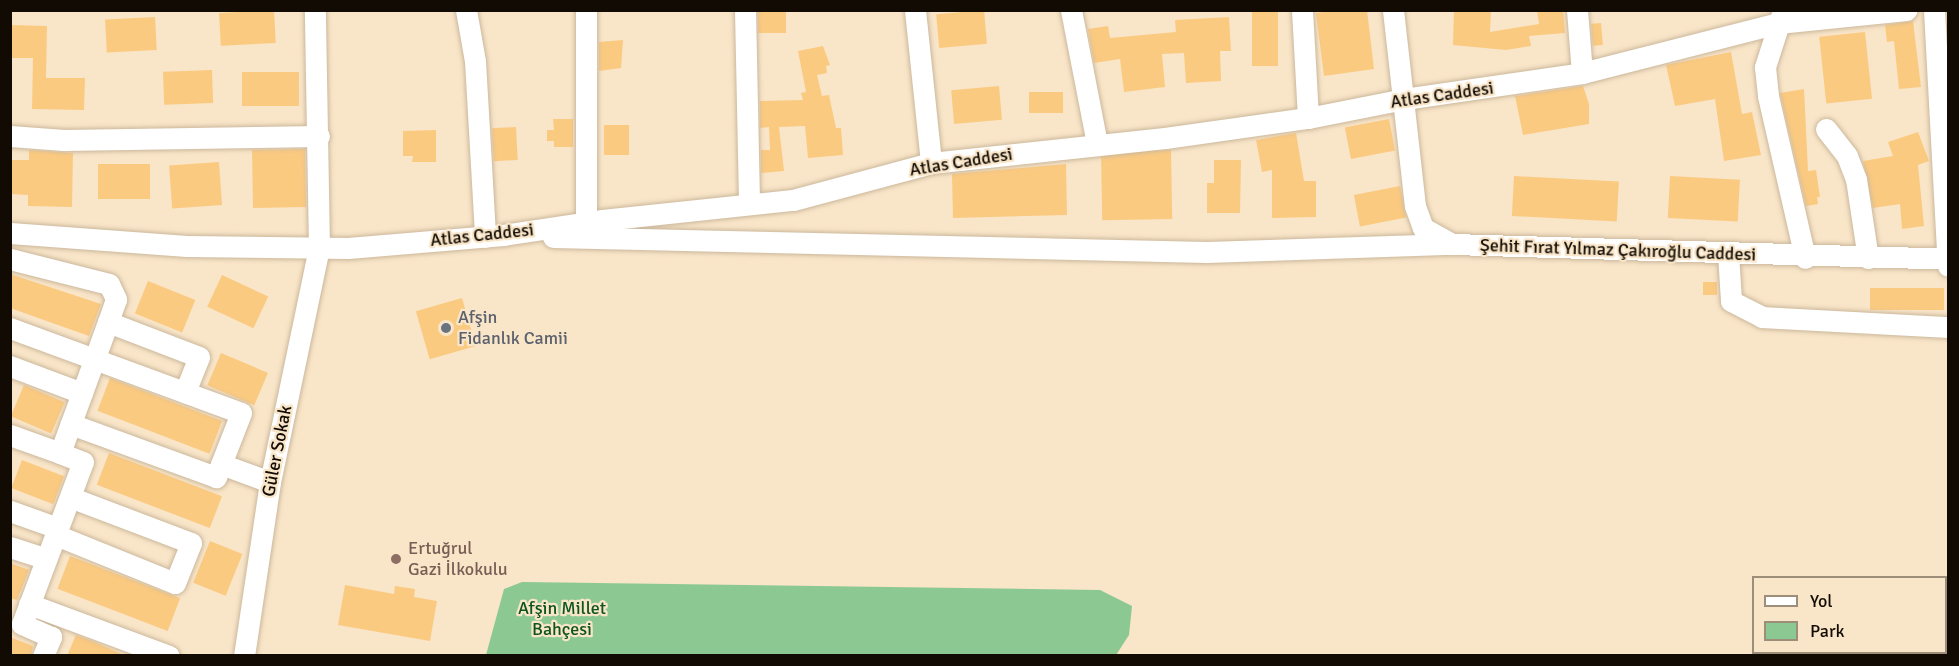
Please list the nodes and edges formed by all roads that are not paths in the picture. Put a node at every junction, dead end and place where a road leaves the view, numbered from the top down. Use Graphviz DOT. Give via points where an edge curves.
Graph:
graph roads {
  1 [pos="315,10"];
  2 [pos="466,10"];
  3 [pos="586,10"];
  4 [pos="745,10"];
  5 [pos="915,10"];
  6 [pos="1071,10"];
  7 [pos="1302,10"];
  8 [pos="1393,10"];
  9 [pos="1577,10"];
  10 [pos="1906,10"];
  11 [pos="1934,10"];
  12 [pos="1780,17"];
  13 [pos="1582,73"];
  14 [pos="1404,99"];
  15 [pos="1308,118"];
  16 [pos="1946,125"];
  17 [pos="1826,129"];
  18 [pos="10,136"];
  19 [pos="318,136"];
  20 [pos="1097,144"];
  21 [pos="931,163"];
  22 [pos="748,204"];
  23 [pos="586,222"];
  24 [pos="533,231"];
  25 [pos="10,234"];
  26 [pos="485,237"];
  27 [pos="1452,244"];
  28 [pos="319,248"];
  29 [pos="1728,253"];
  30 [pos="1804,258"];
  31 [pos="1868,258"];
  32 [pos="10,259"];
  33 [pos="1948,261"];
  34 [pos="108,322"];
  35 [pos="1948,327"];
  36 [pos="10,328"];
  37 [pos="95,357"];
  38 [pos="10,366"];
  39 [pos="185,392"];
  40 [pos="82,393"];
  41 [pos="70,424"];
  42 [pos="10,435"];
  43 [pos="60,453"];
  44 [pos="221,464"];
  45 [pos="270,482"];
  46 [pos="70,497"];
  47 [pos="10,511"];
  48 [pos="57,531"];
  49 [pos="10,547"];
  50 [pos="46,560"];
  51 [pos="20,616"];
  52 [pos="44,656"];
  53 [pos="169,656"];
  54 [pos="244,656"];
  1 -- 19 [label="street, Güler Sokak"];
  2 -- 26 [label="street" via="475,62"];
  3 -- 23 [label="street"];
  4 -- 22 [label="street"];
  5 -- 21 [label="street"];
  6 -- 20 [label="street"];
  7 -- 15 [label="street"];
  8 -- 14 [label="street, Şehit Fırat Yılmaz Çakıroğlu Caddesi"];
  9 -- 13 [label="street"];
  10 -- 12 [label="street, Atlas Caddesi"];
  11 -- 16 [label="street"];
  12 -- 13 [label="street, Atlas Caddesi"];
  12 -- 30 [label="street" via="1765,67"];
  13 -- 14 [label="street, Atlas Caddesi"];
  14 -- 15 [label="street, Atlas Caddesi"];
  14 -- 27 [label="street, Şehit Fırat Yılmaz Çakıroğlu Caddesi" via="1415,206 1423,228"];
  15 -- 20 [label="street, Atlas Caddesi"];
  16 -- 33 [label="street"];
  17 -- 31 [label="street" via="1847,156 1856,179"];
  18 -- 19 [label="street" via="64,140"];
  19 -- 28 [label="street, Güler Sokak"];
  20 -- 21 [label="street, Atlas Caddesi"];
  21 -- 22 [label="street, Atlas Caddesi" via="793,200"];
  22 -- 23 [label="street, Atlas Caddesi"];
  23 -- 24 [label="street, Atlas Caddesi"];
  24 -- 26 [label="street, Atlas Caddesi"];
  24 -- 27 [label="street" via="548,237 1207,252"];
  25 -- 28 [label="street, Atlas Caddesi" via="187,246"];
  26 -- 28 [label="street, Atlas Caddesi"];
  27 -- 29 [label="street, Şehit Fırat Yılmaz Çakıroğlu Caddesi"];
  28 -- 45 [label="street, Güler Sokak"];
  29 -- 30 [label="street, Şehit Fırat Yılmaz Çakıroğlu Caddesi"];
  29 -- 35 [label="street" via="1731,301 1762,317"];
  30 -- 31 [label="street, Şehit Fırat Yılmaz Çakıroğlu Caddesi"];
  31 -- 33 [label="street, Şehit Fırat Yılmaz Çakıroğlu Caddesi"];
  32 -- 34 [label="street" via="109,284 116,299"];
  34 -- 37 [label="street"];
  34 -- 39 [label="street" via="199,357"];
  36 -- 37 [label="street"];
  37 -- 39 [label="street"];
  37 -- 40 [label="street"];
  38 -- 40 [label="street"];
  39 -- 44 [label="street" via="241,413"];
  40 -- 41 [label="street"];
  41 -- 43 [label="street"];
  41 -- 44 [label="street" via="216,477"];
  42 -- 43 [label="street"];
  43 -- 46 [label="street" via="83,462"];
  44 -- 45 [label="street"];
  45 -- 54 [label="street, Güler Sokak"];
  46 -- 48 [label="street"];
  46 -- 48 [label="street" via="191,543 175,583"];
  47 -- 48 [label="street"];
  48 -- 50 [label="street"];
  49 -- 50 [label="street"];
  50 -- 51 [label="street"];
  51 -- 52 [label="street" via="51,637"];
  51 -- 53 [label="street"];
}
